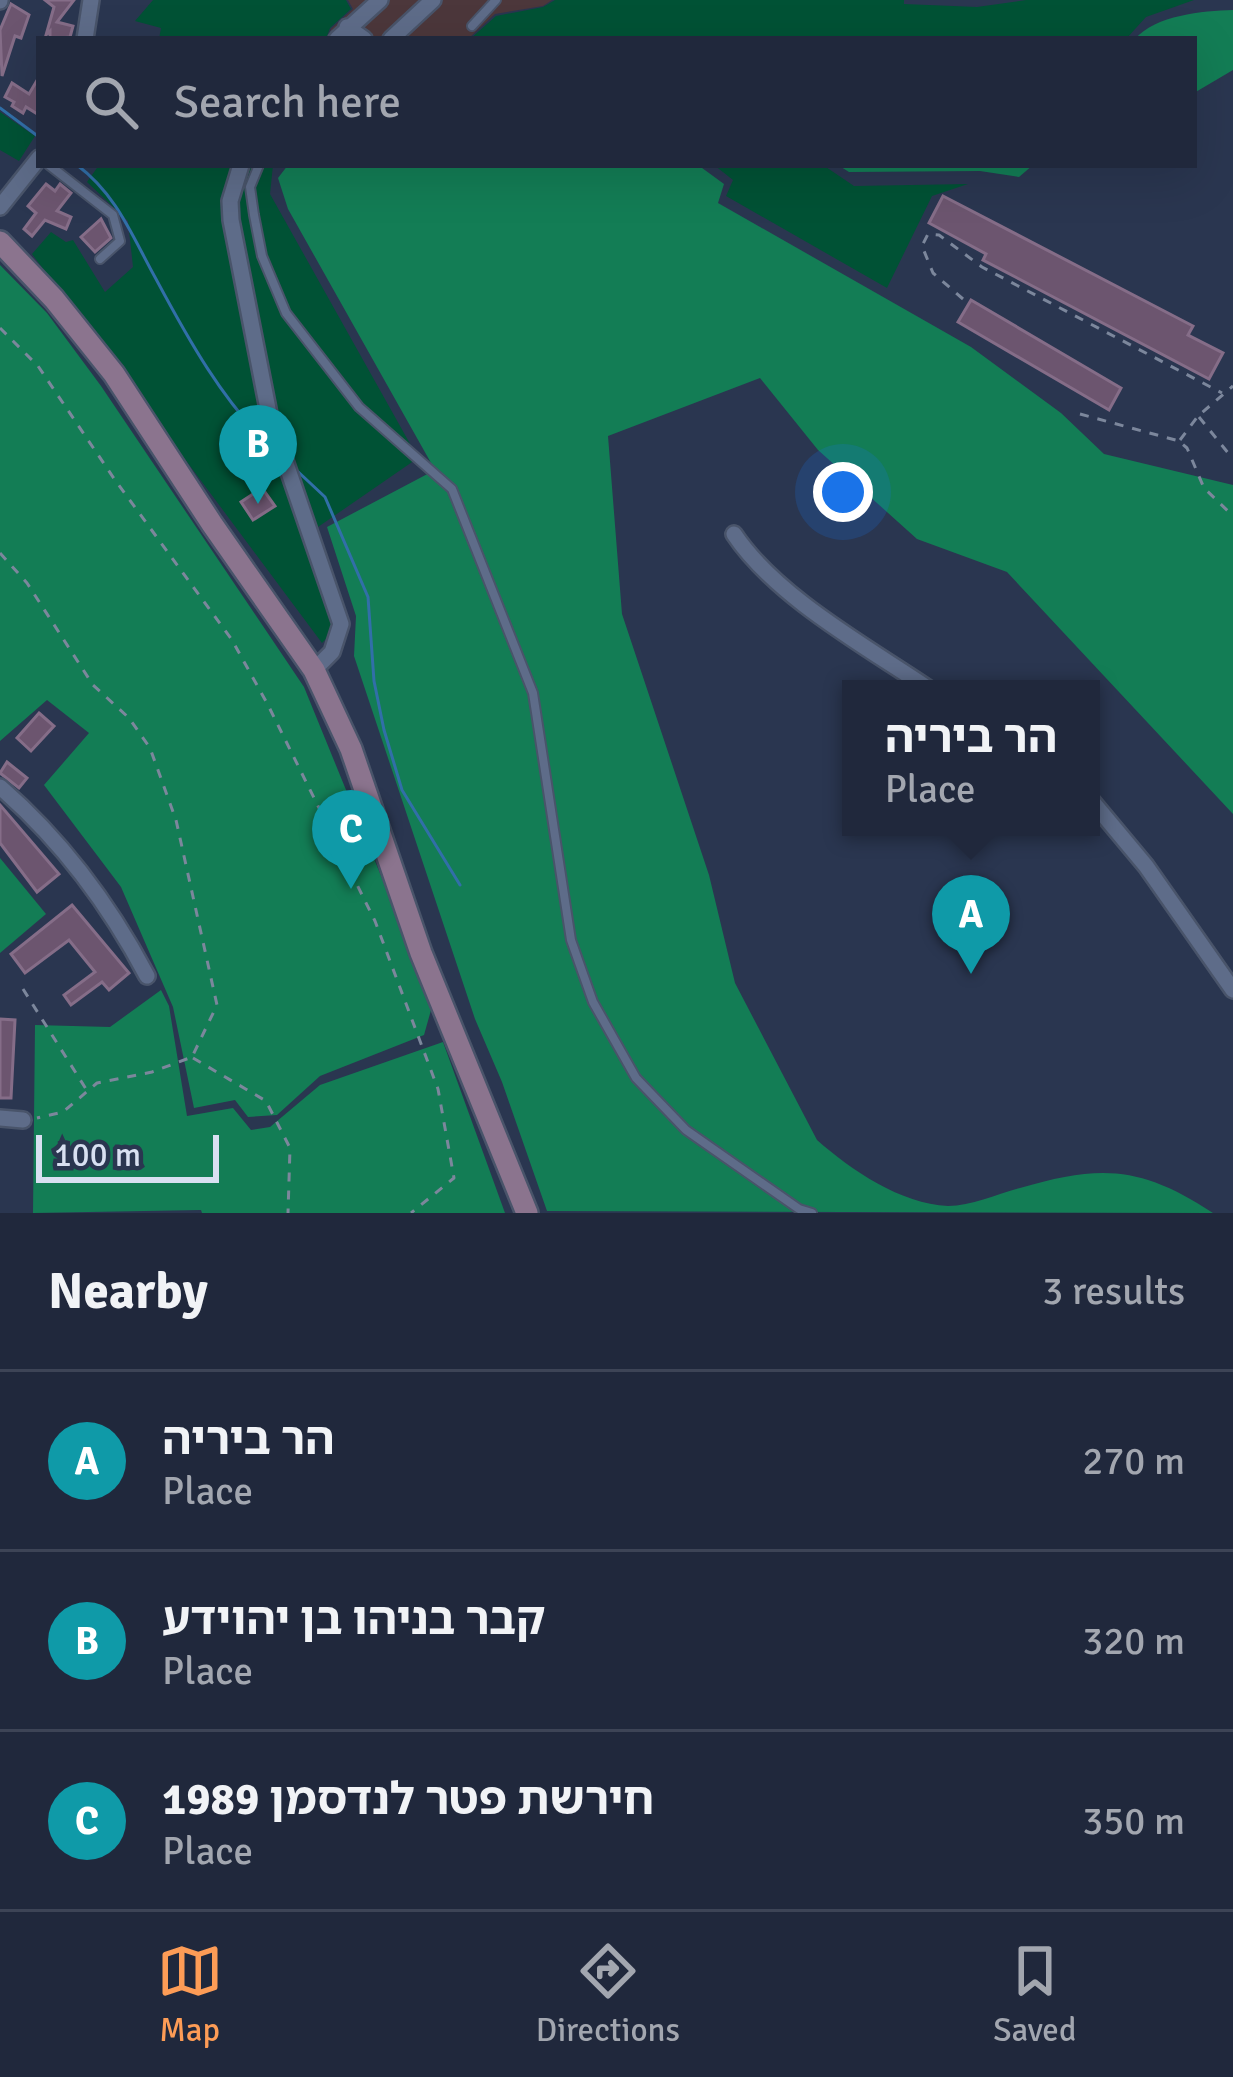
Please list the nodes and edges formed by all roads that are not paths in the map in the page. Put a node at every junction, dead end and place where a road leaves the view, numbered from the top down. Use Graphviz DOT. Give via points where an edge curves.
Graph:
graph roads {
  1 [pos="91,0"];
  2 [pos="380,0"];
  3 [pos="433,0"];
  4 [pos="496,0"];
  5 [pos="472,26"];
  6 [pos="342,33"];
  7 [pos="85,36"];
  8 [pos="394,36"];
  9 [pos="36,162"];
  10 [pos="53,168"];
  11 [pos="240,168"];
  12 [pos="258,168"];
  13 [pos="0,207"];
  14 [pos="0,242"];
  15 [pos="100,260"];
  16 [pos="734,534"];
  17 [pos="314,670"];
  18 [pos="916,680"];
  19 [pos="0,787"];
  20 [pos="1100,811"];
  21 [pos="1227,971"];
  22 [pos="147,976"];
  23 [pos="1233,990"];
  24 [pos="0,1118"];
  25 [pos="23,1120"];
  26 [pos="527,1213"];
  27 [pos="812,1213"];
  1 -- 7 [label="street"];
  2 -- 6 [label="street"];
  3 -- 8 [label="street"];
  4 -- 5 [label="lane"];
  9 -- 13 [label="street"];
  10 -- 15 [label="lane" via="113,215 120,241"];
  11 -- 17 [label="street" via="231,220 257,368 341,624 332,652"];
  12 -- 27 [label="lane" via="250,187 254,215 286,313 359,407 452,489 533,693 572,940 593,1002 636,1078 686,1130"];
  14 -- 17 [label="main road" via="114,374"];
  16 -- 18 [label="street" via="818,613"];
  17 -- 26 [label="main road"];
  19 -- 22 [label="street" via="87,882"];
  20 -- 21 [label="street"];
  21 -- 23 [label="street"];
  24 -- 25 [label="street"];
}
